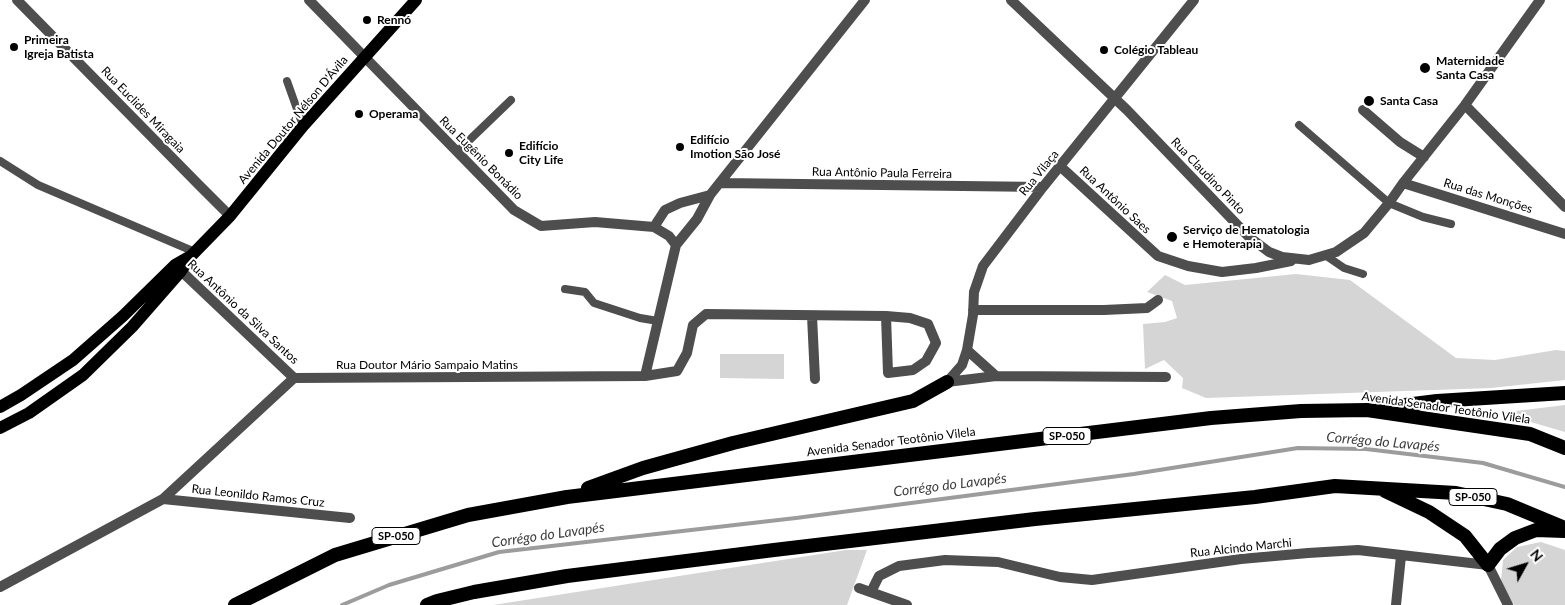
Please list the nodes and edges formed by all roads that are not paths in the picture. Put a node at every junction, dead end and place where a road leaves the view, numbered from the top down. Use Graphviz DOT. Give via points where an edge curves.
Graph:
graph roads {
  1 [pos="18,0"];
  2 [pos="309,0"];
  3 [pos="416,0"];
  4 [pos="865,0"];
  5 [pos="1011,0"];
  6 [pos="1194,0"];
  7 [pos="1540,0"];
  8 [pos="364,57"];
  9 [pos="288,81"];
  10 [pos="1115,98"];
  11 [pos="511,100"];
  12 [pos="1465,105"];
  13 [pos="1363,110"];
  14 [pos="1299,125"];
  15 [pos="303,126"];
  16 [pos="457,152"];
  17 [pos="1424,157"];
  18 [pos="0,161"];
  19 [pos="1061,167"];
  20 [pos="721,183"];
  21 [pos="1403,183"];
  22 [pos="1043,187"];
  23 [pos="710,195"];
  24 [pos="1389,203"];
  25 [pos="1565,207"];
  26 [pos="230,216"];
  27 [pos="1451,224"];
  28 [pos="654,227"];
  29 [pos="1565,234"];
  30 [pos="676,246"];
  31 [pos="193,254"];
  32 [pos="1325,255"];
  33 [pos="1297,259"];
  34 [pos="178,268"];
  35 [pos="1363,274"];
  36 [pos="565,289"];
  37 [pos="1158,300"];
  38 [pos="973,310"];
  39 [pos="812,316"];
  40 [pos="886,316"];
  41 [pos="658,321"];
  42 [pos="967,350"];
  43 [pos="644,376"];
  44 [pos="996,376"];
  45 [pos="1166,377"];
  46 [pos="294,378"];
  47 [pos="815,379"];
  48 [pos="947,382"];
  49 [pos="1565,393"];
  50 [pos="0,406"];
  51 [pos="1367,410"];
  52 [pos="0,428"];
  53 [pos="1565,448"];
  54 [pos="1377,488"];
  55 [pos="567,497"];
  56 [pos="163,499"];
  57 [pos="350,518"];
  58 [pos="1565,530"];
  59 [pos="1401,556"];
  60 [pos="1488,565"];
  61 [pos="0,587"];
  62 [pos="859,588"];
  63 [pos="872,592"];
  64 [pos="235,605"];
  65 [pos="428,605"];
  66 [pos="908,605"];
  67 [pos="1396,605"];
  68 [pos="1508,605"];
  1 -- 26 [label="street, Rua Euclides Miragaia"];
  2 -- 8 [label="street, Rua Eugênio Bonádio"];
  3 -- 8 [label="main road, Avenida Doutor Nélson D'Ávila"];
  4 -- 20 [label="street"];
  5 -- 10 [label="street, Rua Claudino Pinto"];
  6 -- 10 [label="street, Rua Vilaça"];
  7 -- 12 [label="street"];
  8 -- 15 [label="main road, Avenida Doutor Nélson D'Ávila"];
  8 -- 16 [label="street, Rua Eugênio Bonádio"];
  9 -- 15 [label="lane"];
  10 -- 19 [label="street, Rua Vilaça"];
  10 -- 33 [label="street, Rua Claudino Pinto" via="1249,237 1269,252"];
  11 -- 16 [label="lane"];
  12 -- 17 [label="street"];
  12 -- 25 [label="street"];
  13 -- 17 [label="street" via="1400,142"];
  14 -- 24 [label="lane"];
  15 -- 26 [label="main road, Avenida Doutor Nélson D'Ávila"];
  16 -- 28 [label="street, Rua Eugênio Bonádio" via="514,210 541,226 595,222"];
  17 -- 21 [label="street"];
  18 -- 31 [label="lane" via="38,185"];
  19 -- 22 [label="street, Rua Vilaça"];
  19 -- 33 [label="street, Rua Antônio Saes" via="1158,256 1222,272"];
  20 -- 22 [label="street, Rua Antônio Paula Ferreira"];
  20 -- 23 [label="street"];
  21 -- 24 [label="street, Rua Claudino Pinto"];
  21 -- 29 [label="street, Rua das Monções"];
  22 -- 38 [label="street, Rua Vilaça" via="984,266 974,292"];
  23 -- 28 [label="street" via="680,202 664,210"];
  23 -- 30 [label="street"];
  24 -- 27 [label="lane"];
  24 -- 32 [label="street, Rua Claudino Pinto" via="1364,233 1336,252"];
  26 -- 31 [label="main road, Avenida Doutor Nélson D'Ávila"];
  28 -- 30 [label="street" via="669,236"];
  30 -- 41 [label="street"];
  31 -- 34 [label="main road, Avenida Doutor Nélson D'Ávila"];
  32 -- 33 [label="street, Rua Claudino Pinto" via="1309,260"];
  32 -- 35 [label="lane" via="1344,268"];
  34 -- 46 [label="street, Rua Antônio da Silva Santos"];
  34 -- 50 [label="main road, Avenida Doutor Nélson D'Ávila" via="73,360"];
  34 -- 52 [label="main road, Avenida Doutor Nélson D'Ávila" via="132,327 83,375 29,413"];
  36 -- 41 [label="lane" via="585,292 594,303"];
  37 -- 38 [label="street" via="1147,308"];
  38 -- 42 [label="street, Rua Vilaça"];
  39 -- 40 [label="street, Rua Doutor Mário Sampaio Matins"];
  39 -- 43 [label="street, Rua Doutor Mário Sampaio Matins" via="706,314 693,325 687,353 677,371"];
  39 -- 47 [label="street"];
  40 -- 40 [label="street, Rua Doutor Mário Sampaio Matins" via="910,318 928,324 936,343 926,361 913,370 888,373"];
  41 -- 43 [label="street"];
  42 -- 44 [label="street"];
  42 -- 48 [label="street, Rua Vilaça" via="962,365"];
  43 -- 46 [label="street, Rua Doutor Mário Sampaio Matins"];
  44 -- 45 [label="street"];
  44 -- 48 [label="street"];
  46 -- 56 [label="street"];
  48 -- 55 [label="highway" via="913,401 652,465"];
  49 -- 51 [label="highway" via="1437,401"];
  51 -- 53 [label="highway, Avenida Senador Teotônio Vilela / SP-050" via="1530,434"];
  51 -- 55 [label="highway, Avenida Senador Teotônio Vilela / SP-050" via="1211,418"];
  54 -- 58 [label="highway, SP-050" via="1456,493 1508,504"];
  54 -- 60 [label="highway" via="1428,512 1466,536"];
  54 -- 65 [label="highway, SP-050" via="1335,486 764,551 567,576 474,592"];
  55 -- 64 [label="highway, Avenida Senador Teotônio Vilela / SP-050" via="468,515 334,555"];
  56 -- 57 [label="street, Rua Leonildo Ramos Cruz"];
  56 -- 61 [label="street"];
  58 -- 60 [label="highway" via="1536,530 1514,538"];
  59 -- 60 [label="street, Rua Alcindo Marchi"];
  59 -- 63 [label="street, Rua Alcindo Marchi" via="1358,550 1308,553 1092,580 1060,577 998,562 945,560 899,566 878,576"];
  59 -- 67 [label="street"];
  60 -- 68 [label="street"];
  62 -- 63 [label="street"];
  63 -- 66 [label="street"];
}
